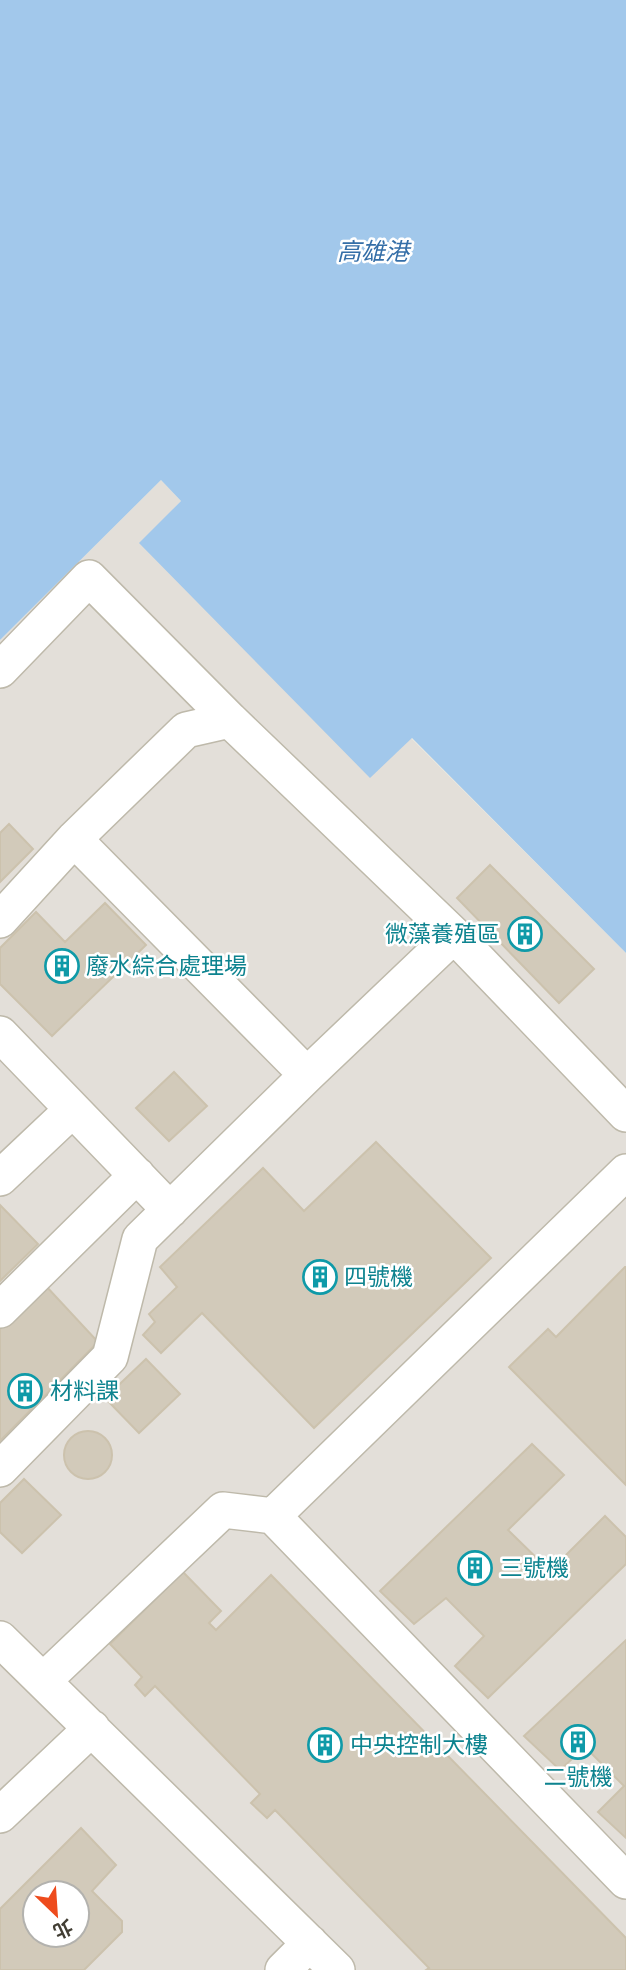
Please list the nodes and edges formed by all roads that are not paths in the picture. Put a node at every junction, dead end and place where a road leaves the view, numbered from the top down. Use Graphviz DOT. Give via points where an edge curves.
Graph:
graph roads {
  1 [pos="0,670"];
  2 [pos="230,720"];
  3 [pos="74,839"];
  4 [pos="0,920"];
  5 [pos="454,935"];
  6 [pos="0,1034"];
  7 [pos="307,1075"];
  8 [pos="72,1110"];
  9 [pos="626,1114"];
  10 [pos="626,1172"];
  11 [pos="137,1175"];
  12 [pos="0,1178"];
  13 [pos="170,1210"];
  14 [pos="0,1310"];
  15 [pos="0,1469"];
  16 [pos="272,1516"];
  17 [pos="0,1639"];
  18 [pos="43,1681"];
  19 [pos="92,1728"];
  20 [pos="0,1815"];
  21 [pos="626,1881"];
  22 [pos="310,1943"];
  23 [pos="283,1970"];
  24 [pos="337,1970"];
  1 -- 2 [label="lane" via="89,578"];
  2 -- 3 [label="lane" via="186,730"];
  2 -- 5 [label="lane"];
  3 -- 4 [label="lane"];
  3 -- 7 [label="lane"];
  5 -- 7 [label="lane"];
  5 -- 9 [label="lane"];
  6 -- 8 [label="lane"];
  7 -- 13 [label="lane"];
  8 -- 11 [label="lane"];
  8 -- 12 [label="lane"];
  10 -- 16 [label="lane"];
  11 -- 13 [label="lane"];
  11 -- 14 [label="lane"];
  13 -- 15 [label="lane" via="140,1239 110,1357"];
  16 -- 18 [label="lane" via="223,1510"];
  16 -- 21 [label="lane"];
  17 -- 18 [label="lane"];
  18 -- 19 [label="lane"];
  19 -- 20 [label="lane"];
  19 -- 22 [label="lane"];
  22 -- 23 [label="lane"];
  22 -- 24 [label="lane"];
}
